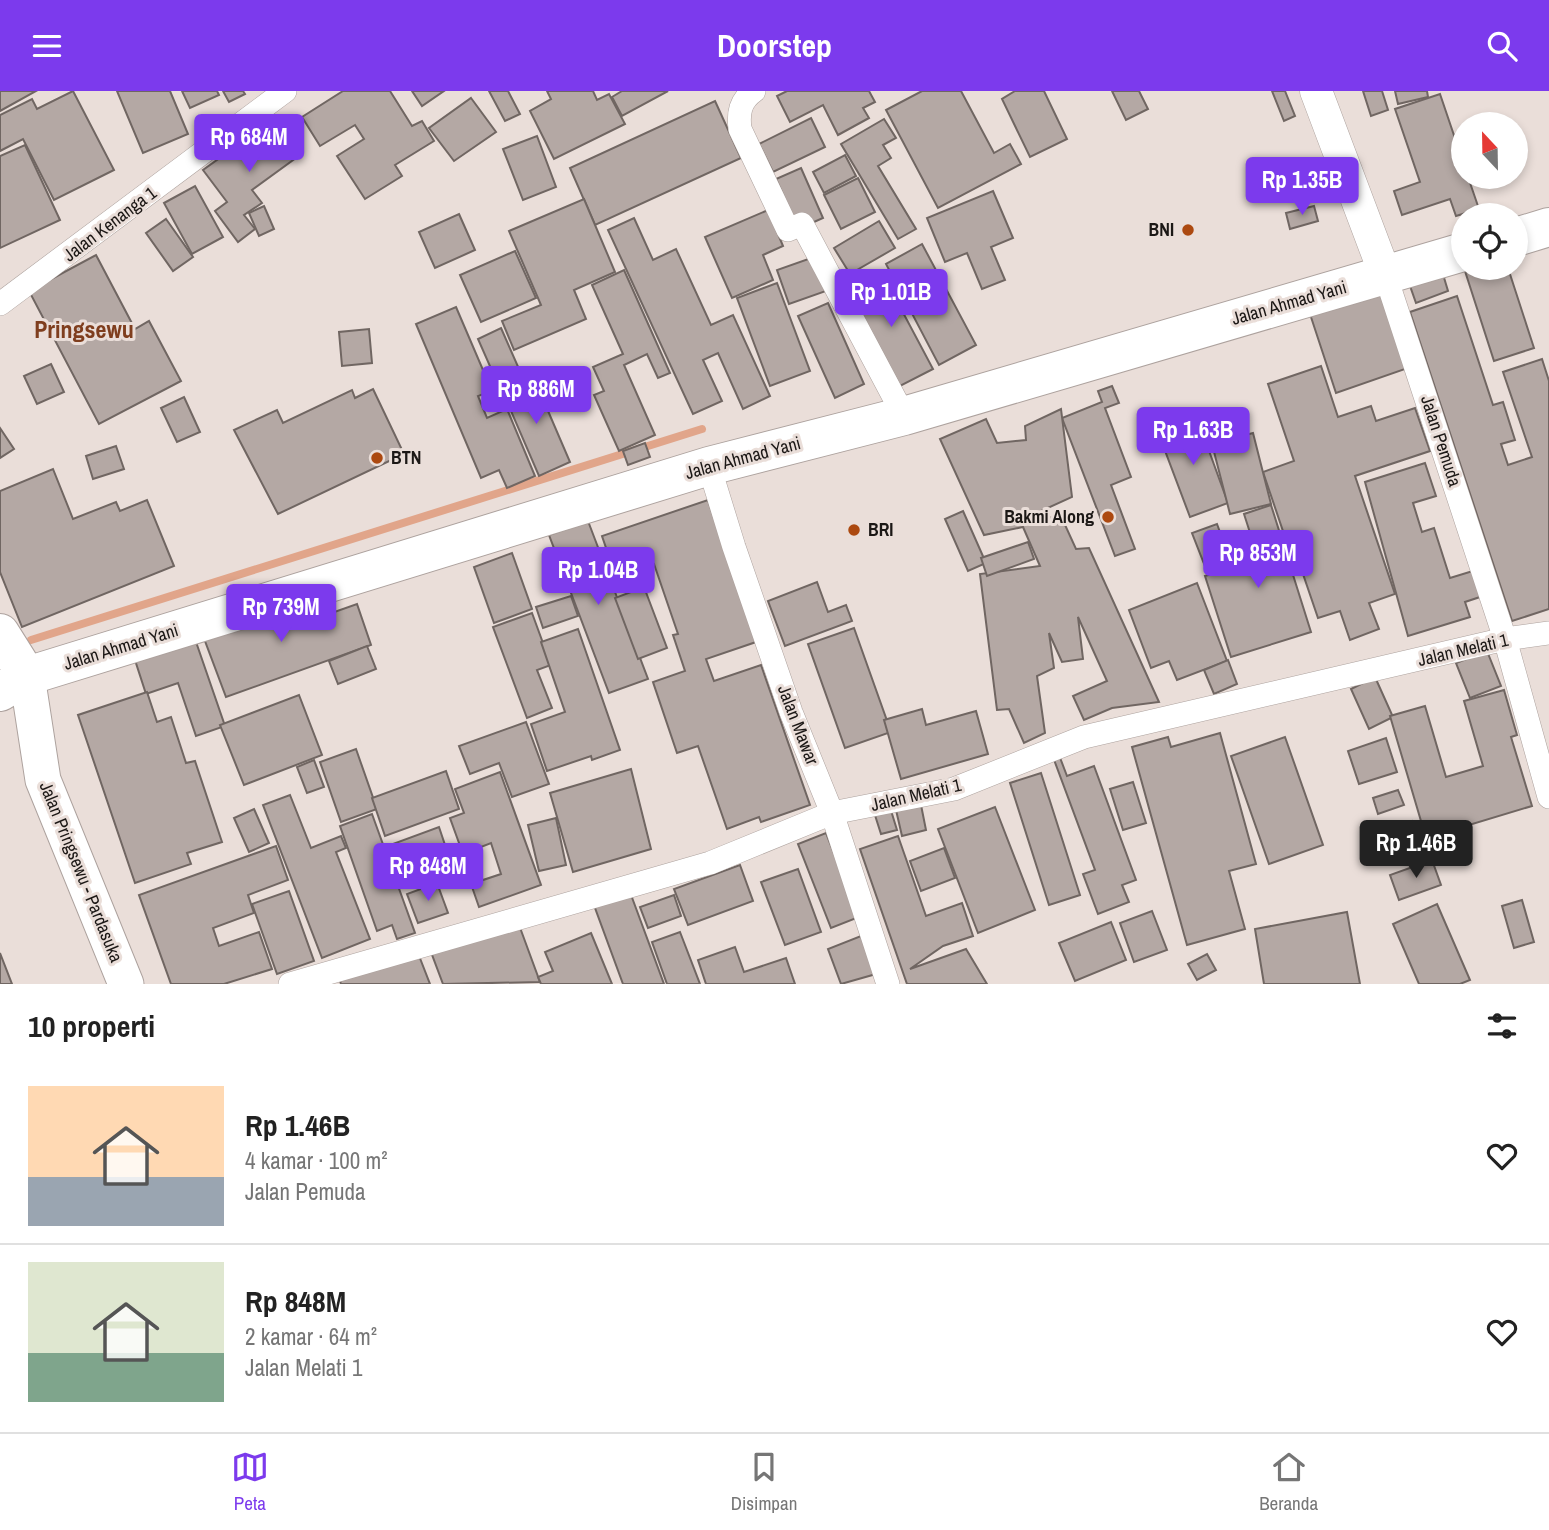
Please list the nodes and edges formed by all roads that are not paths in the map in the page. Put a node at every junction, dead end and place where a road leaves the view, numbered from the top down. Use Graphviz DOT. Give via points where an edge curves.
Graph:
graph roads {
  1 [pos="285,91"];
  2 [pos="754,91"];
  3 [pos="1316,91"];
  4 [pos="1549,227"];
  5 [pos="1528,233"];
  6 [pos="1451,255"];
  7 [pos="1385,274"];
  8 [pos="1,300"];
  9 [pos="904,416"];
  10 [pos="709,465"];
  11 [pos="0,633"];
  12 [pos="1549,633"];
  13 [pos="1505,639"];
  14 [pos="14,684"];
  15 [pos="1549,797"];
  16 [pos="832,813"];
  17 [pos="126,984"];
  18 [pos="290,984"];
  19 [pos="888,984"];
  1 -- 8 [label="street, Jalan Kenanga 1"];
  2 -- 9 [label="street" via="738,112 740,129 788,230 802,225"];
  3 -- 7 [label="street, Jalan Pemuda"];
  4 -- 5 [label="highway"];
  6 -- 7 [label="highway, Jalan Ahmad Yani"];
  7 -- 9 [label="highway, Jalan Ahmad Yani"];
  7 -- 13 [label="street, Jalan Pemuda"];
  9 -- 10 [label="highway, Jalan Ahmad Yani"];
  10 -- 14 [label="highway, Jalan Ahmad Yani"];
  10 -- 16 [label="street, Jalan Mawar" via="791,712"];
  11 -- 14 [label="highway"];
  12 -- 13 [label="street, Jalan Melati 1"];
  13 -- 15 [label="street, Jalan Pemuda"];
  13 -- 16 [label="street, Jalan Melati 1" via="1084,737 954,789"];
  14 -- 17 [label="main road, Jalan Pringsewu - Pardasuka" via="43,780"];
  16 -- 18 [label="street, Jalan Melati 1" via="710,863"];
  16 -- 19 [label="street, Jalan Mawar"];
}
